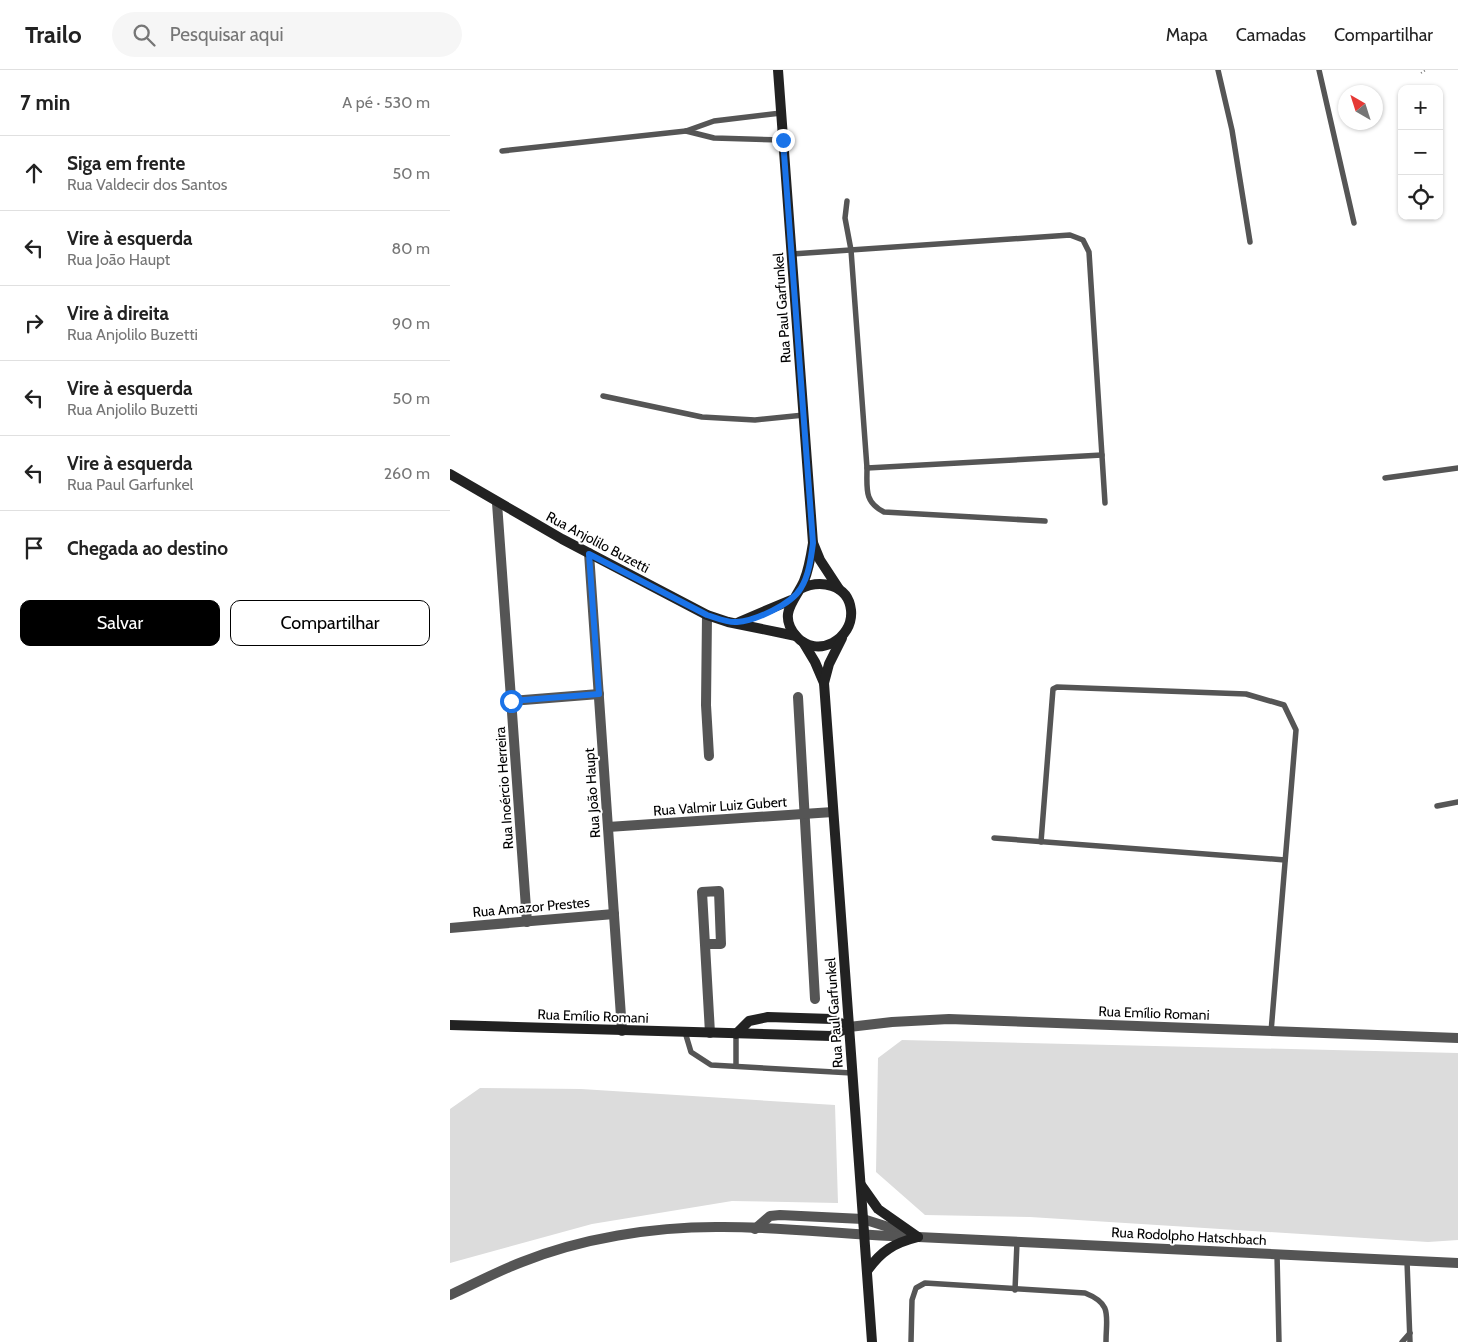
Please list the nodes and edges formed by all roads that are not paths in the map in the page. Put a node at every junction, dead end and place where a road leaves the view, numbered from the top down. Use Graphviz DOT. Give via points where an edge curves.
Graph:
graph roads {
  1 [pos="778,70"];
  2 [pos="1218,70"];
  3 [pos="1319,70"];
  4 [pos="782,113"];
  5 [pos="686,131"];
  6 [pos="783,140"];
  7 [pos="502,151"];
  8 [pos="847,201"];
  9 [pos="1354,223"];
  10 [pos="1250,242"];
  11 [pos="851,250"];
  12 [pos="792,254"];
  13 [pos="603,396"];
  14 [pos="804,415"];
  15 [pos="1102,455"];
  16 [pos="867,468"];
  17 [pos="1458,468"];
  18 [pos="450,474"];
  19 [pos="1385,478"];
  20 [pos="497,503"];
  21 [pos="1105,503"];
  22 [pos="1045,521"];
  23 [pos="813,543"];
  24 [pos="589,554"];
  25 [pos="800,589"];
  26 [pos="839,590"];
  27 [pos="791,600"];
  28 [pos="707,615"];
  29 [pos="738,622"];
  30 [pos="843,636"];
  31 [pos="799,639"];
  32 [pos="824,683"];
  33 [pos="599,694"];
  34 [pos="798,696"];
  35 [pos="511,701"];
  36 [pos="709,756"];
  37 [pos="1458,802"];
  38 [pos="1437,806"];
  39 [pos="833,812"];
  40 [pos="805,814"];
  41 [pos="608,827"];
  42 [pos="994,838"];
  43 [pos="1041,842"];
  44 [pos="1285,860"];
  45 [pos="614,914"];
  46 [pos="527,922"];
  47 [pos="450,928"];
  48 [pos="705,944"];
  49 [pos="815,999"];
  50 [pos="450,1025"];
  51 [pos="849,1027"];
  52 [pos="622,1030"];
  53 [pos="685,1032"];
  54 [pos="1270,1032"];
  55 [pos="710,1033"];
  56 [pos="736,1034"];
  57 [pos="1458,1038"];
  58 [pos="736,1066"];
  59 [pos="852,1073"];
  60 [pos="861,1184"];
  61 [pos="863,1219"];
  62 [pos="755,1229"];
  63 [pos="864,1236"];
  64 [pos="918,1237"];
  65 [pos="1017,1242"];
  66 [pos="1277,1254"];
  67 [pos="1407,1261"];
  68 [pos="1458,1264"];
  69 [pos="867,1271"];
  70 [pos="1015,1290"];
  71 [pos="450,1295"];
  72 [pos="1410,1333"];
  73 [pos="872,1342"];
  74 [pos="911,1342"];
  75 [pos="1106,1342"];
  76 [pos="1279,1342"];
  77 [pos="1402,1342"];
  78 [pos="1410,1342"];
  1 -- 4 [label="main road, Rua Paul Garfunkel"];
  2 -- 10 [label="lane" via="1232,130"];
  3 -- 9 [label="lane"];
  4 -- 5 [label="lane" via="714,122"];
  4 -- 6 [label="main road, Rua Paul Garfunkel"];
  5 -- 6 [label="lane" via="714,138"];
  5 -- 7 [label="lane"];
  6 -- 12 [label="main road, Rua Paul Garfunkel"];
  8 -- 11 [label="lane" via="845,218"];
  11 -- 12 [label="lane"];
  11 -- 15 [label="lane" via="1070,234 1083,240 1089,252"];
  11 -- 16 [label="lane"];
  12 -- 14 [label="main road, Rua Paul Garfunkel"];
  13 -- 14 [label="lane" via="702,417 755,420"];
  14 -- 23 [label="main road, Rua Paul Garfunkel"];
  15 -- 16 [label="lane"];
  15 -- 21 [label="lane"];
  16 -- 22 [label="lane" via="867,493 873,506 884,512"];
  17 -- 19 [label="lane"];
  18 -- 20 [label="main road, Rua Anjolilo Buzetti"];
  20 -- 24 [label="main road, Rua Anjolilo Buzetti"];
  20 -- 35 [label="street, Rua Inoércio Herreira"];
  23 -- 25 [label="main road, Rua Paul Garfunkel"];
  23 -- 26 [label="main road, Rua Paul Garfunkel"];
  24 -- 28 [label="main road, Rua Anjolilo Buzetti"];
  24 -- 33 [label="street, Rua João Haupt"];
  25 -- 26 [label="main road" via="820,583"];
  25 -- 27 [label="main road"];
  26 -- 30 [label="main road" via="850,607 850,622"];
  27 -- 29 [label="main road"];
  27 -- 31 [label="main road" via="788,619"];
  28 -- 29 [label="main road, Rua Anjolilo Buzetti"];
  28 -- 36 [label="street"];
  29 -- 31 [label="main road, Rua Anjolilo Buzetti"];
  30 -- 31 [label="main road" via="819,646"];
  30 -- 32 [label="main road, Rua Paul Garfunkel"];
  31 -- 32 [label="main road, Rua Paul Garfunkel" via="815,662"];
  32 -- 39 [label="main road, Rua Paul Garfunkel"];
  33 -- 35 [label="street"];
  33 -- 41 [label="street, Rua João Haupt"];
  34 -- 40 [label="street"];
  35 -- 46 [label="street, Rua Inoércio Herreira"];
  37 -- 38 [label="lane"];
  39 -- 40 [label="street, Rua Valmir Luiz Gubert"];
  39 -- 51 [label="main road, Rua Paul Garfunkel"];
  40 -- 41 [label="street, Rua Valmir Luiz Gubert"];
  40 -- 49 [label="street"];
  41 -- 45 [label="street, Rua João Haupt"];
  42 -- 43 [label="lane"];
  43 -- 44 [label="lane"];
  43 -- 44 [label="lane" via="1053,689 1246,694 1284,705 1296,730"];
  44 -- 54 [label="lane"];
  45 -- 46 [label="street, Rua Amazor Prestes"];
  45 -- 52 [label="street, Rua João Haupt"];
  46 -- 47 [label="street, Rua Amazor Prestes"];
  48 -- 48 [label="street" via="721,944 719,891 702,892"];
  48 -- 55 [label="street"];
  50 -- 52 [label="main road, Rua Emílio Romani"];
  51 -- 54 [label="street, Rua Emílio Romani" via="949,1019"];
  51 -- 56 [label="main road, Rua Emílio Romani" via="831,1036"];
  51 -- 56 [label="main road, Rua Emílio Romani" via="832,1019 768,1017 749,1021"];
  51 -- 59 [label="main road, Rua Paul Garfunkel"];
  52 -- 53 [label="main road, Rua Emílio Romani"];
  53 -- 55 [label="main road, Rua Emílio Romani"];
  53 -- 58 [label="lane" via="691,1052 711,1065"];
  54 -- 57 [label="street, Rua Emílio Romani"];
  55 -- 56 [label="main road, Rua Emílio Romani"];
  56 -- 58 [label="lane"];
  58 -- 59 [label="lane"];
  59 -- 60 [label="main road, Rua Paul Garfunkel"];
  60 -- 61 [label="main road, Rua Paul Garfunkel"];
  60 -- 64 [label="main road" via="878,1209"];
  61 -- 62 [label="street, Rua Rodolpho Hatschbach" via="780,1215 770,1216"];
  61 -- 63 [label="main road, Rua Paul Garfunkel"];
  61 -- 64 [label="street, Rua Rodolpho Hatschbach"];
  62 -- 63 [label="street, Rua Rodolpho Hatschbach"];
  62 -- 71 [label="street, Rua Rodolpho Hatschbach" via="694,1228 598,1240 523,1261"];
  63 -- 64 [label="street, Rua Rodolpho Hatschbach"];
  63 -- 69 [label="main road, Rua Paul Garfunkel"];
  64 -- 65 [label="street, Rua Rodolpho Hatschbach"];
  64 -- 69 [label="main road" via="883,1251"];
  65 -- 66 [label="street, Rua Rodolpho Hatschbach"];
  65 -- 70 [label="lane"];
  66 -- 67 [label="street, Rua Rodolpho Hatschbach"];
  66 -- 76 [label="lane"];
  67 -- 68 [label="street, Rua Rodolpho Hatschbach"];
  67 -- 72 [label="lane"];
  69 -- 73 [label="main road, Rua Paul Garfunkel"];
  70 -- 74 [label="lane" via="925,1283 916,1288 912,1300"];
  70 -- 75 [label="lane" via="1085,1293 1099,1299 1106,1310"];
  72 -- 77 [label="lane"];
  72 -- 78 [label="lane"];
}
